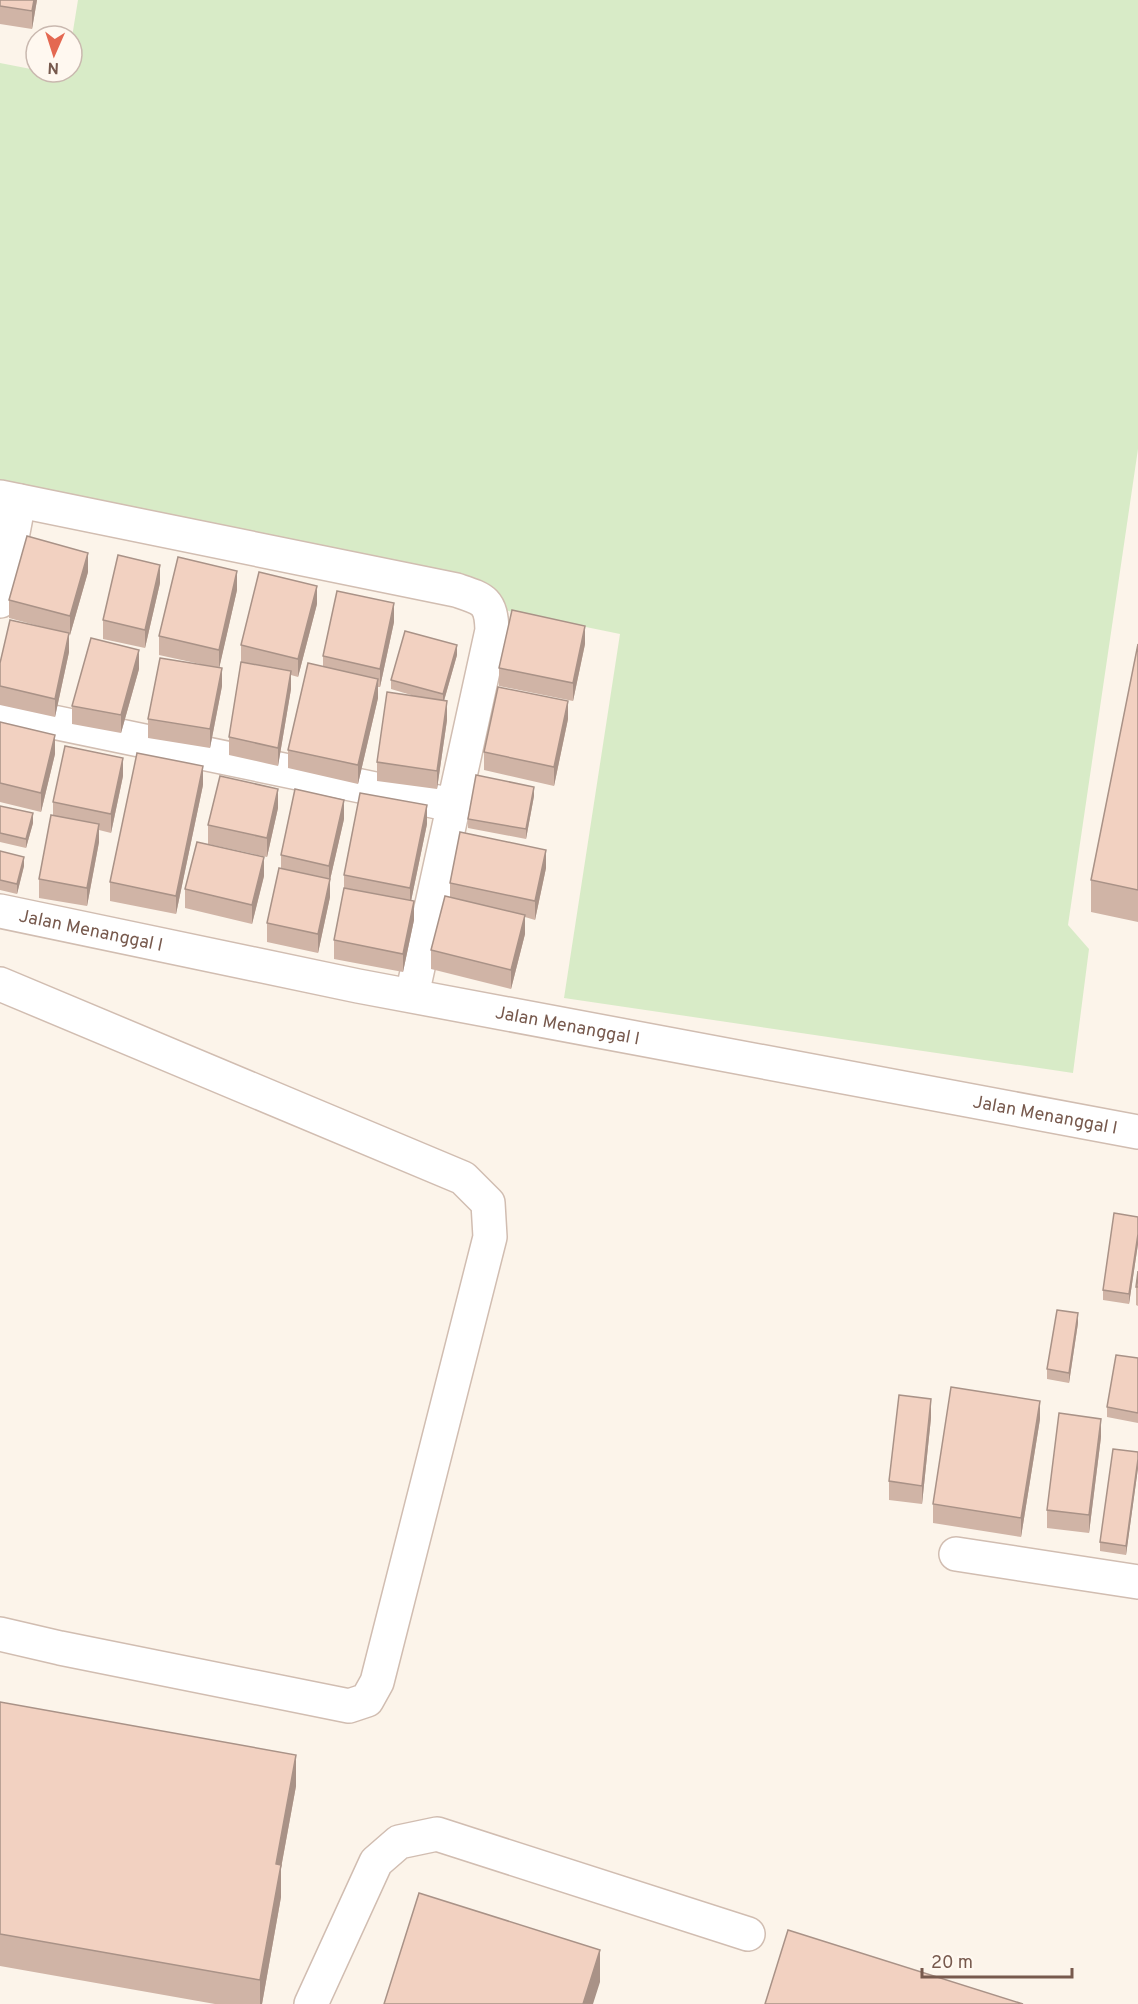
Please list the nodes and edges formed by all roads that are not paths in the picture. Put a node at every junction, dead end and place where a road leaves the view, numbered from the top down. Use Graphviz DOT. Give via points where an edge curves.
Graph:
graph roads {
  1 [pos="9,499"];
  2 [pos="0,601"];
  3 [pos="0,711"];
  4 [pos="452,805"];
  5 [pos="0,911"];
  6 [pos="0,984"];
  7 [pos="412,995"];
  8 [pos="1138,1132"];
  9 [pos="956,1554"];
  10 [pos="1138,1582"];
  11 [pos="0,1634"];
  12 [pos="748,1934"];
  13 [pos="311,2004"];
  1 -- 2 [label="street"];
  1 -- 4 [label="street" via="482,598 491,611 492,630"];
  3 -- 4 [label="street"];
  4 -- 7 [label="street"];
  5 -- 7 [label="street, Jalan Menanggal I"];
  6 -- 11 [label="street" via="463,1178 488,1203 490,1237 377,1682 367,1700 349,1706"];
  7 -- 8 [label="street, Jalan Menanggal I"];
  9 -- 10 [label="street"];
  12 -- 13 [label="street" via="437,1834 399,1842 376,1862"];
}
